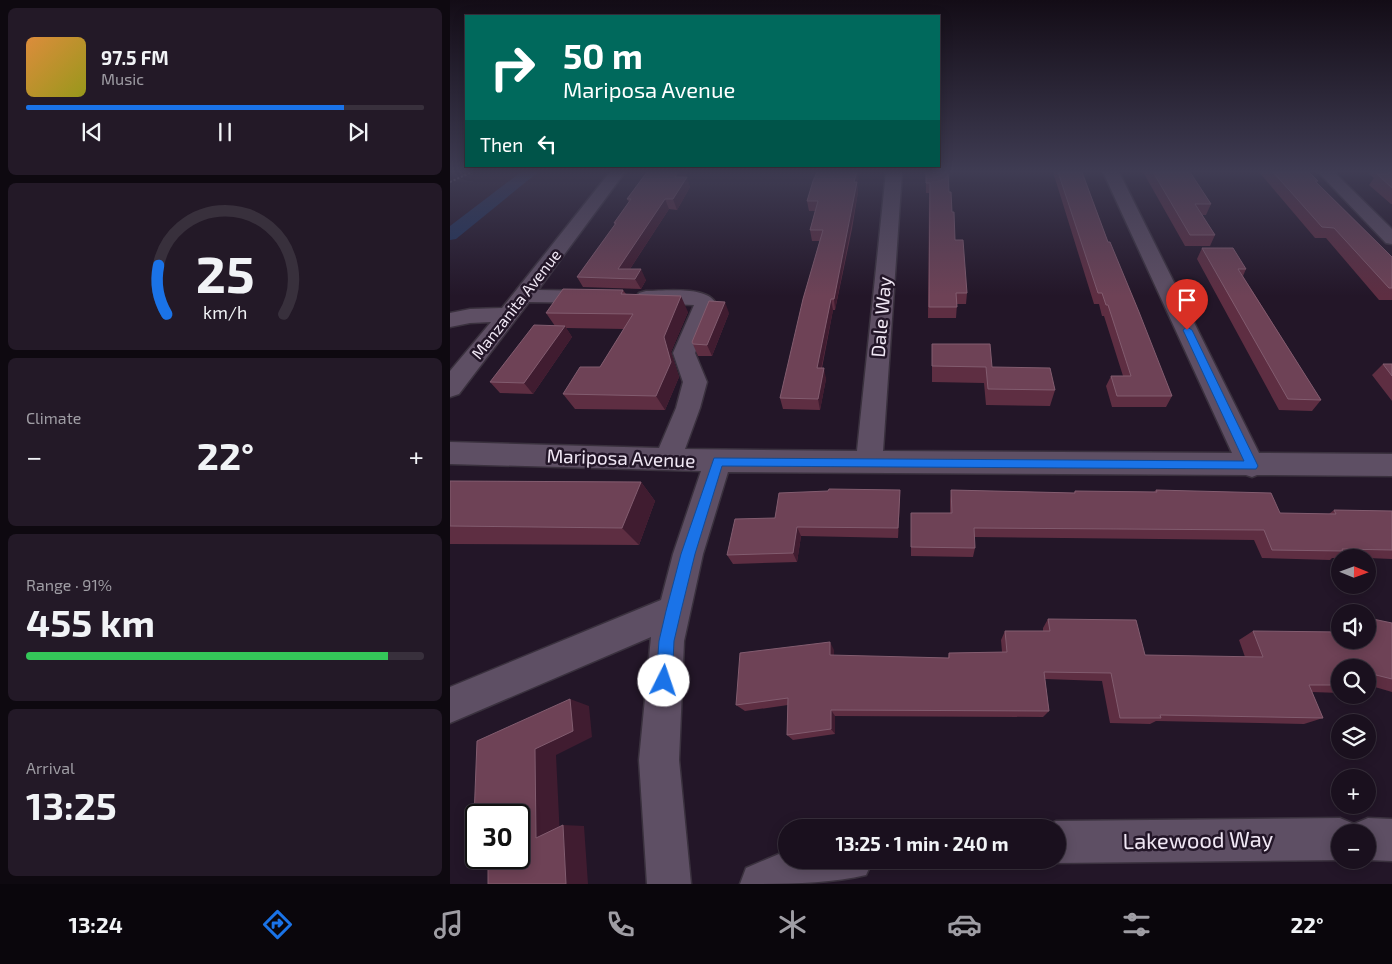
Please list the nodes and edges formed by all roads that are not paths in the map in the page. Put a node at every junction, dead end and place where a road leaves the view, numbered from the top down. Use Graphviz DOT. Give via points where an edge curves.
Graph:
graph roads {
  1 [pos="586,213"];
  2 [pos="890,213"];
  3 [pos="1131,213"];
  4 [pos="1366,213"];
  5 [pos="1392,239"];
  6 [pos="523,296"];
  7 [pos="508,315"];
  8 [pos="450,320"];
  9 [pos="459,366"];
  10 [pos="450,388"];
  11 [pos="450,454"];
  12 [pos="668,460"];
  13 [pos="718,461"];
  14 [pos="869,462"];
  15 [pos="1392,465"];
  16 [pos="1252,466"];
  17 [pos="674,611"];
  18 [pos="450,705"];
  19 [pos="1331,839"];
  20 [pos="1376,839"];
  21 [pos="1392,840"];
  22 [pos="1066,842"];
  23 [pos="796,869"];
  24 [pos="669,884"];
  25 [pos="762,884"];
  1 -- 6 [label="street, Manzanita Avenue"];
  2 -- 14 [label="street, Dale Way"];
  3 -- 16 [label="street"];
  4 -- 5 [label="street"];
  6 -- 7 [label="street, Manzanita Avenue"];
  6 -- 12 [label="street" via="696,298 705,302 684,353 696,382"];
  7 -- 8 [label="street"];
  7 -- 9 [label="street, Manzanita Avenue"];
  9 -- 10 [label="street, Manzanita Avenue"];
  11 -- 12 [label="street, Mariposa Avenue"];
  12 -- 13 [label="street, Mariposa Avenue"];
  13 -- 14 [label="street, Mariposa Avenue"];
  13 -- 17 [label="street" via="688,554"];
  14 -- 16 [label="street, Mariposa Avenue"];
  15 -- 16 [label="street, Mariposa Avenue"];
  17 -- 18 [label="street"];
  17 -- 24 [label="street" via="667,641 659,760"];
  19 -- 22 [label="street, Lakewood Way"];
  20 -- 21 [label="street"];
  23 -- 25 [label="street"];
}
